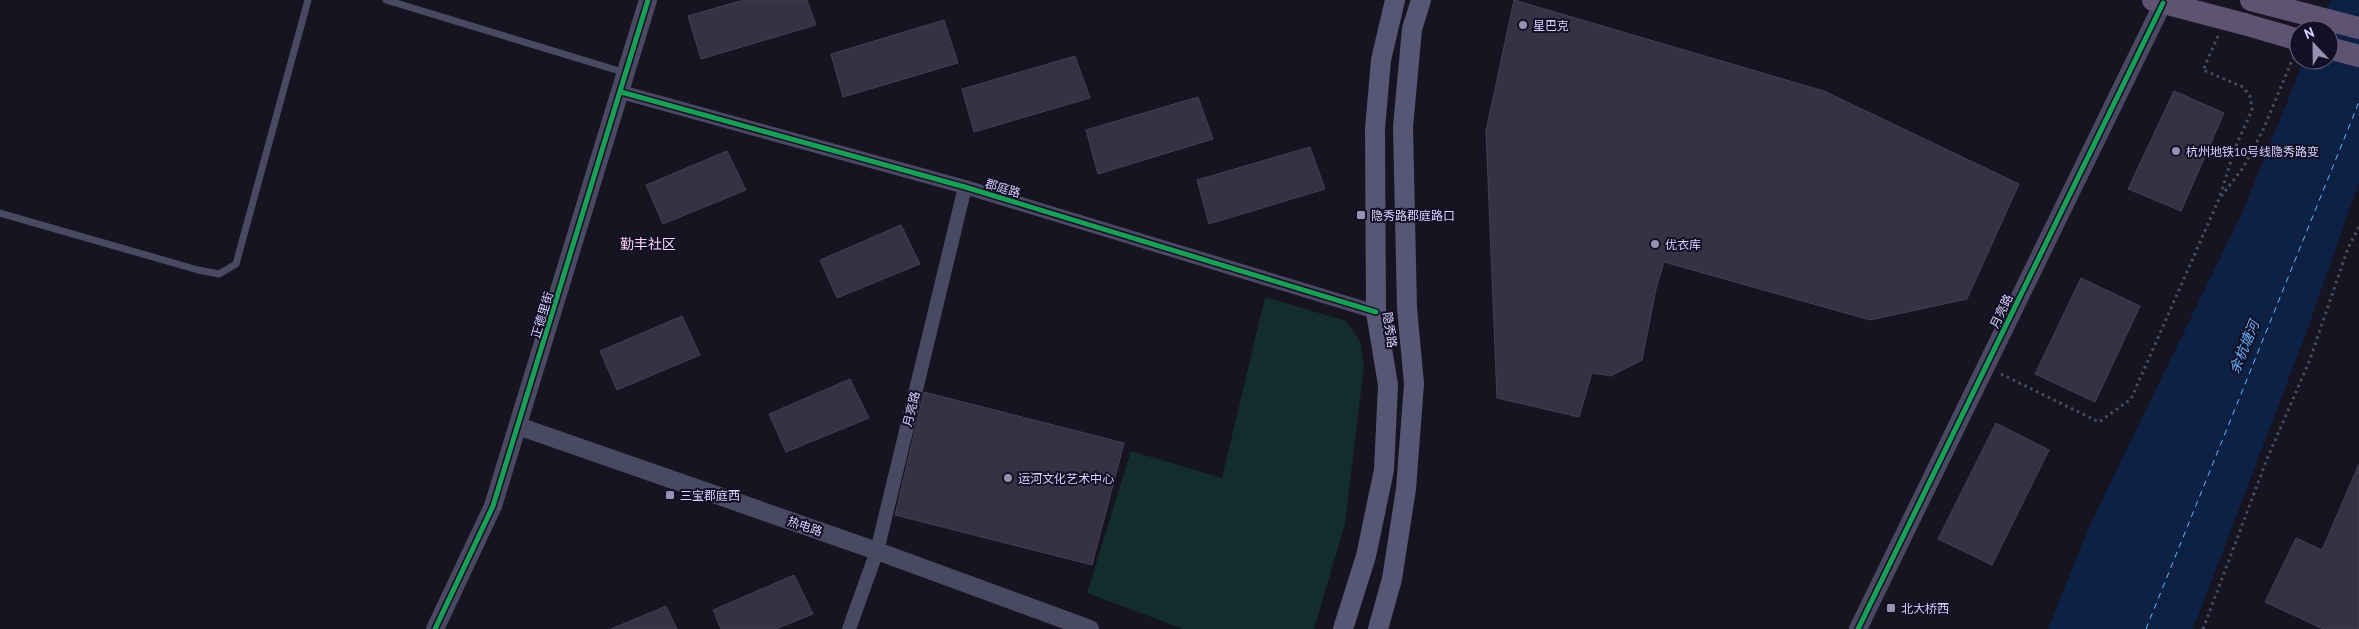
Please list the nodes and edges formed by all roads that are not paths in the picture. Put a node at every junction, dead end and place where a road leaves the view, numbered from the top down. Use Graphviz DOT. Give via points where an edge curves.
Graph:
graph roads {
  1 [pos="308,0"];
  2 [pos="386,0"];
  3 [pos="648,0"];
  4 [pos="1395,0"];
  5 [pos="1421,0"];
  6 [pos="2251,0"];
  7 [pos="2158,1"];
  8 [pos="2359,28"];
  9 [pos="2289,45"];
  10 [pos="2339,51"];
  11 [pos="2359,56"];
  12 [pos="627,74"];
  13 [pos="621,92"];
  14 [pos="965,187"];
  15 [pos="0,213"];
  16 [pos="1376,312"];
  17 [pos="518,426"];
  18 [pos="876,551"];
  19 [pos="435,629"];
  20 [pos="849,629"];
  21 [pos="1090,629"];
  22 [pos="1343,629"];
  23 [pos="1378,629"];
  24 [pos="1858,629"];
  1 -- 15 [label="lane" via="236,264 219,274 198,270"];
  2 -- 12 [label="lane"];
  3 -- 12 [label="street, 正德里街"];
  4 -- 16 [label="main road, 隐秀路" via="1381,60 1375,129"];
  5 -- 23 [label="main road, 隐秀路" via="1412,29 1403,127 1407,308 1414,384 1406,489 1392,579"];
  6 -- 8 [label="main road, bridge"];
  7 -- 9 [label="main road, bridge" via="2234,21"];
  7 -- 24 [label="street, 月亮路"];
  10 -- 11 [label="main road"];
  12 -- 13 [label="street, 正德里街"];
  13 -- 14 [label="street, 郡庭路"];
  13 -- 17 [label="street, 正德里街"];
  14 -- 16 [label="street, 郡庭路"];
  14 -- 18 [label="street, 月亮路"];
  16 -- 22 [label="main road, 隐秀路" via="1388,385 1384,470 1366,556"];
  17 -- 18 [label="street, 热电路"];
  17 -- 19 [label="street, 正德里街" via="493,506"];
  18 -- 20 [label="street, 月亮路"];
  18 -- 21 [label="street, 热电路"];
}
